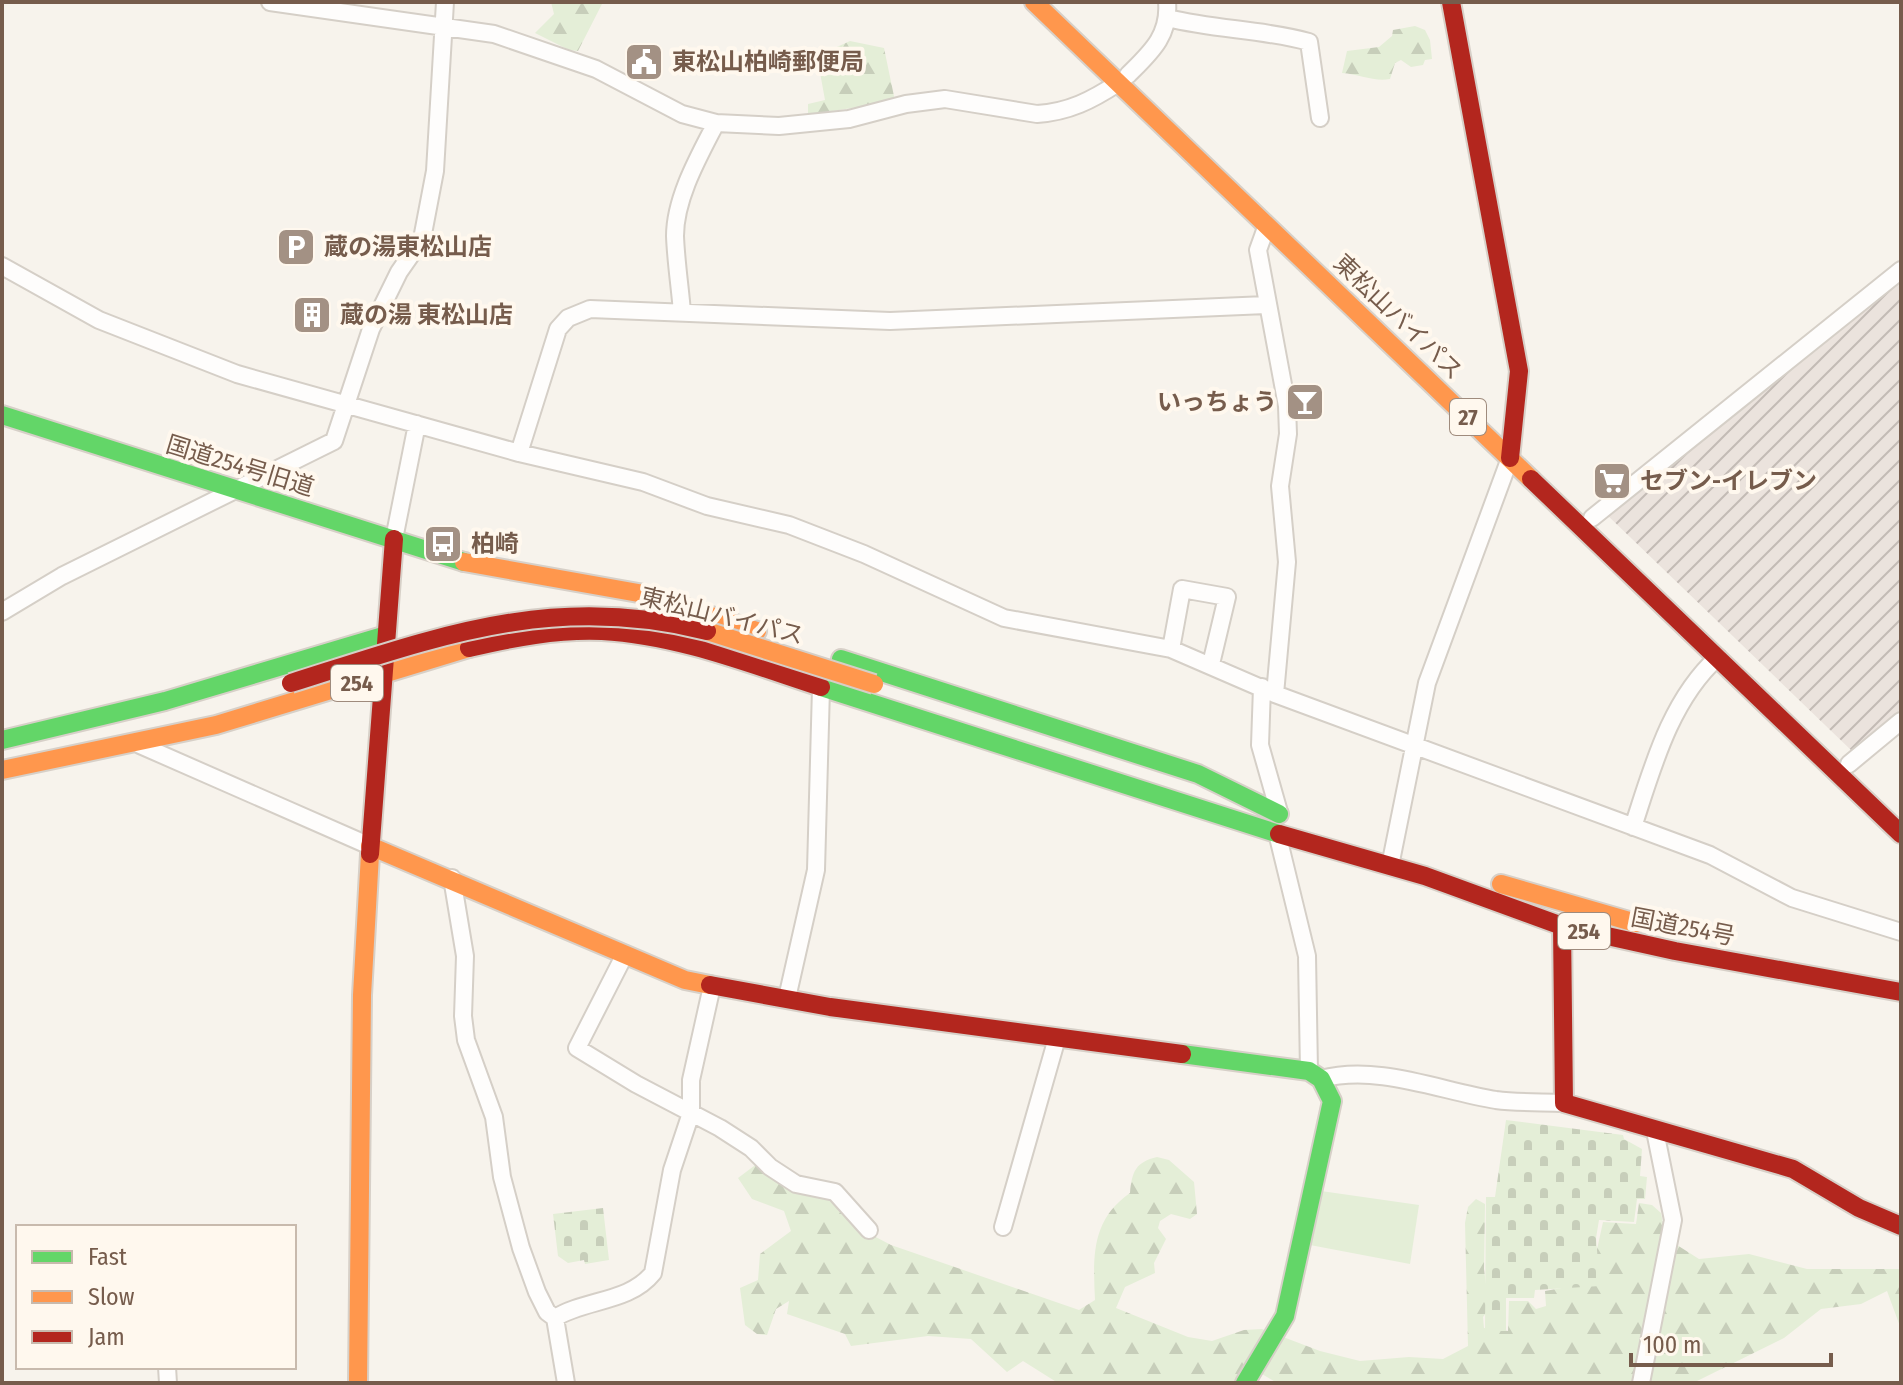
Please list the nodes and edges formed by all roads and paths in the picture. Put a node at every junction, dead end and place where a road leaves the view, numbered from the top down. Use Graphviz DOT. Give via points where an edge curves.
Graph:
graph roads {
  1 [pos="270,2"];
  2 [pos="445,2"];
  3 [pos="1034,2"];
  4 [pos="1053,2"];
  5 [pos="1451,2"];
  6 [pos="1167,10"];
  7 [pos="444,27"];
  8 [pos="1123,79"];
  9 [pos="1320,118"];
  10 [pos="716,123"];
  11 [pos="1267,225"];
  12 [pos="2,266"];
  13 [pos="1901,270"];
  14 [pos="1266,305"];
  15 [pos="682,312"];
  16 [pos="347,404"];
  17 [pos="2,415"];
  18 [pos="417,424"];
  19 [pos="1511,450"];
  20 [pos="519,453"];
  21 [pos="234,489"];
  22 [pos="1592,518"];
  23 [pos="394,539"];
  24 [pos="464,562"];
  25 [pos="644,594"];
  26 [pos="2,612"];
  27 [pos="635,623"];
  28 [pos="386,635"];
  29 [pos="1171,649"];
  30 [pos="713,652"];
  31 [pos="832,656"];
  32 [pos="1718,657"];
  33 [pos="1211,664"];
  34 [pos="384,675"];
  35 [pos="821,688"];
  36 [pos="1268,691"];
  37 [pos="1901,721"];
  38 [pos="2,740"];
  39 [pos="139,744"];
  40 [pos="1414,744"];
  41 [pos="2,753"];
  42 [pos="1849,764"];
  43 [pos="2,770"];
  44 [pos="1279,814"];
  45 [pos="1901,814"];
  46 [pos="1633,827"];
  47 [pos="1277,833"];
  48 [pos="1901,834"];
  49 [pos="370,846"];
  50 [pos="1392,858"];
  51 [pos="452,878"];
  52 [pos="1562,926"];
  53 [pos="1901,932"];
  54 [pos="625,954"];
  55 [pos="1901,973"];
  56 [pos="712,986"];
  57 [pos="1901,992"];
  58 [pos="787,998"];
  59 [pos="1057,1038"];
  60 [pos="1315,1075"];
  61 [pos="1564,1103"];
  62 [pos="691,1113"];
  63 [pos="1655,1131"];
  64 [pos="1901,1226"];
  65 [pos="1003,1227"];
  66 [pos="869,1230"];
  67 [pos="555,1318"];
  68 [pos="358,1383"];
  69 [pos="566,1383"];
  70 [pos="1245,1383"];
  71 [pos="1641,1383"];
  1 -- 7 [label="street"];
  2 -- 7 [label="street"];
  3 -- 8 [label="main road, 東松山バイパス / 27"];
  4 -- 8 [label="main road, 東松山バイパス / 27"];
  5 -- 19 [label="main road" via="1519,371"];
  6 -- 8 [label="street" via="1157,46"];
  6 -- 9 [label="street" via="1205,28 1309,42"];
  7 -- 10 [label="street" via="494,34 552,52 682,114"];
  7 -- 16 [label="street" via="435,171 422,239 371,329"];
  8 -- 10 [label="street" via="1088,102 1052,113 945,99 803,124"];
  8 -- 11 [label="main road, 東松山バイパス / 27"];
  8 -- 19 [label="main road, 東松山バイパス / 27"];
  10 -- 15 [label="street" via="678,212"];
  11 -- 14 [label="street" via="1258,250"];
  11 -- 19 [label="main road, 東松山バイパス / 27"];
  12 -- 16 [label="street" via="99,320 237,374"];
  13 -- 22 [label="street"];
  14 -- 15 [label="street" via="890,321"];
  14 -- 36 [label="street" via="1288,434 1280,486 1287,562"];
  15 -- 20 [label="street" via="590,309 568,318 553,340"];
  16 -- 18 [label="street"];
  16 -- 21 [label="street" via="334,441"];
  17 -- 21 [label="main road, 国道254号旧道"];
  18 -- 20 [label="street"];
  18 -- 23 [label="street"];
  19 -- 22 [label="main road, 東松山バイパス / 27"];
  19 -- 32 [label="main road, 東松山バイパス / 27"];
  19 -- 40 [label="street" via="1427,683"];
  20 -- 29 [label="street" via="789,525 1004,618"];
  21 -- 23 [label="main road, 国道254号旧道"];
  21 -- 26 [label="street"];
  22 -- 42 [label="main road, 東松山バイパス / 27"];
  23 -- 24 [label="main road, 国道254号旧道"];
  23 -- 28 [label="main road"];
  24 -- 25 [label="main road"];
  24 -- 27 [label="main road"];
  25 -- 27 [label="main road" via="630,607"];
  25 -- 31 [label="main road"];
  27 -- 30 [label="main road"];
  28 -- 34 [label="main road"];
  28 -- 38 [label="main road" via="193,693"];
  29 -- 33 [label="street"];
  29 -- 33 [label="street" via="1182,589 1227,597"];
  30 -- 34 [label="main road, 東松山バイパス / 254" via="583,630 508,639"];
  30 -- 35 [label="main road, 東松山バイパス / 254"];
  31 -- 35 [label="main road" via="839,676"];
  31 -- 44 [label="main road" via="1198,774"];
  32 -- 46 [label="street" via="1683,703 1658,750"];
  32 -- 48 [label="main road, 東松山バイパス / 27"];
  33 -- 36 [label="street"];
  34 -- 39 [label="main road, 東松山バイパス / 254"];
  34 -- 49 [label="main road"];
  35 -- 47 [label="main road, 東松山バイパス / 254"];
  35 -- 58 [label="street" via="816,870"];
  36 -- 40 [label="street"];
  36 -- 44 [label="street" via="1260,745"];
  37 -- 42 [label="street"];
  39 -- 43 [label="main road, 東松山バイパス / 254"];
  39 -- 49 [label="street"];
  40 -- 46 [label="street"];
  40 -- 50 [label="street"];
  41 -- 44 [label="main road, 東松山バイパス / 254, bridge" via="130,727 456,634 539,616 620,615 668,621"];
  42 -- 45 [label="main road, 東松山バイパス / 27"];
  44 -- 50 [label="main road, 国道254号 / 254"];
  46 -- 53 [label="street" via="1710,855 1792,898"];
  47 -- 50 [label="main road, 国道254号 / 254"];
  47 -- 60 [label="street" via="1307,956"];
  49 -- 51 [label="main road"];
  49 -- 68 [label="main road" via="362,995"];
  50 -- 52 [label="main road, 国道254号 / 254"];
  50 -- 55 [label="main road, 国道254号 / 254" via="1648,926"];
  51 -- 54 [label="main road"];
  51 -- 67 [label="street" via="465,956 466,1040 494,1117 502,1177 527,1269"];
  52 -- 57 [label="main road, 国道254号 / 254"];
  52 -- 61 [label="main road"];
  54 -- 56 [label="main road"];
  54 -- 62 [label="street" via="577,1048"];
  56 -- 58 [label="main road"];
  56 -- 62 [label="street" via="691,1080"];
  58 -- 59 [label="main road"];
  59 -- 60 [label="main road"];
  59 -- 65 [label="street"];
  60 -- 61 [label="street" via="1343,1073 1447,1087 1496,1100"];
  60 -- 70 [label="main road" via="1332,1101 1285,1316"];
  61 -- 63 [label="main road"];
  62 -- 66 [label="street" via="751,1148 796,1184 835,1192"];
  62 -- 67 [label="street" via="666,1193 653,1273 618,1296"];
  63 -- 64 [label="main road" via="1793,1169"];
  63 -- 71 [label="street" via="1673,1220"];
  67 -- 69 [label="street"];
}
